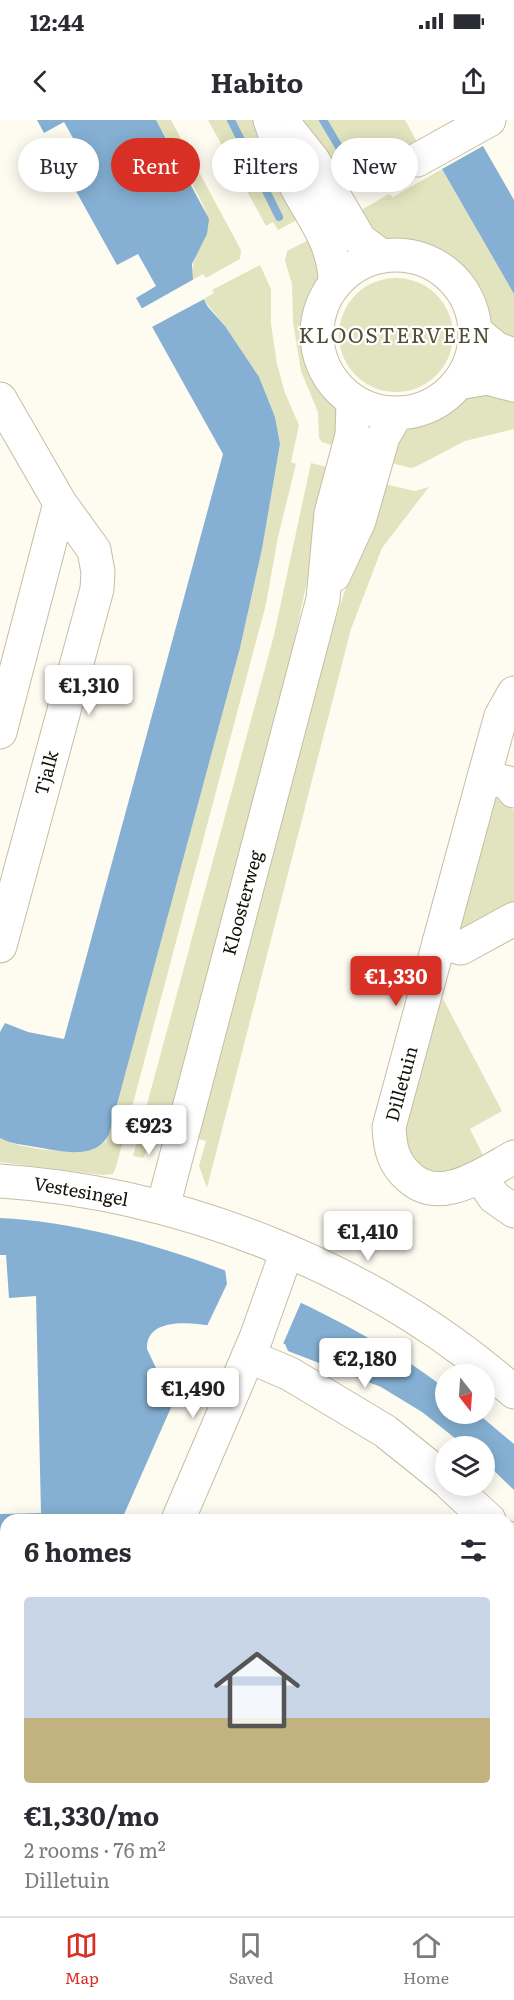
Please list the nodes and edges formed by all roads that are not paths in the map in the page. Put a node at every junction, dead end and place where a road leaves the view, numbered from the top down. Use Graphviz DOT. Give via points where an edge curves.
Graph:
graph roads {
  1 [pos="270,120"];
  2 [pos="281,120"];
  3 [pos="489,120"];
  4 [pos="418,159"];
  5 [pos="380,255"];
  6 [pos="335,281"];
  7 [pos="475,332"];
  8 [pos="514,355"];
  9 [pos="458,383"];
  10 [pos="514,385"];
  11 [pos="0,399"];
  12 [pos="353,401"];
  13 [pos="397,413"];
  14 [pos="60,503"];
  15 [pos="324,598"];
  16 [pos="514,693"];
  17 [pos="0,732"];
  18 [pos="484,777"];
  19 [pos="514,791"];
  20 [pos="514,919"];
  21 [pos="439,942"];
  22 [pos="0,946"];
  23 [pos="514,1157"];
  24 [pos="480,1176"];
  25 [pos="0,1180"];
  26 [pos="162,1207"];
  27 [pos="514,1211"];
  28 [pos="287,1251"];
  29 [pos="252,1347"];
  30 [pos="514,1392"];
  31 [pos="435,1471"];
  32 [pos="463,1496"];
  33 [pos="181,1514"];
  34 [pos="482,1514"];
  1 -- 6 [label="street" via="289,172 334,260"];
  2 -- 5 [label="street" via="313,160 360,240"];
  3 -- 4 [label="street"];
  5 -- 6 [label="street" via="356,265"];
  5 -- 7 [label="street" via="408,255 434,263 455,281 470,304"];
  6 -- 12 [label="street" via="316,323 317,345 323,367"];
  7 -- 8 [label="street" via="497,349"];
  7 -- 9 [label="street" via="472,357"];
  9 -- 10 [label="street" via="487,378"];
  9 -- 13 [label="street" via="441,399 420,409"];
  11 -- 14 [label="street, Tjalk"];
  12 -- 13 [label="street" via="374,410"];
  12 -- 15 [label="street, Kloosterweg" via="352,435 331,513"];
  13 -- 15 [label="street, Kloosterweg" via="383,437 359,521"];
  14 -- 17 [label="street"];
  14 -- 22 [label="street, Tjalk" via="94,550 97,589"];
  15 -- 26 [label="street, Kloosterweg"];
  16 -- 18 [label="street, Dilletuin" via="501,716"];
  18 -- 19 [label="street" via="509,783"];
  18 -- 21 [label="street, Dilletuin"];
  20 -- 21 [label="street" via="461,948"];
  21 -- 24 [label="street, Dilletuin" via="389,1128 390,1147 395,1162 420,1187 439,1190"];
  23 -- 24 [label="street, Dilletuin"];
  24 -- 27 [label="street" via="494,1197"];
  25 -- 26 [label="street, Vestesingel"];
  26 -- 28 [label="street, Vestesingel"];
  28 -- 29 [label="street"];
  28 -- 30 [label="street, Vestesingel" via="382,1300 456,1346"];
  29 -- 31 [label="street" via="385,1431"];
  29 -- 33 [label="street"];
  32 -- 34 [label="street"];
}
